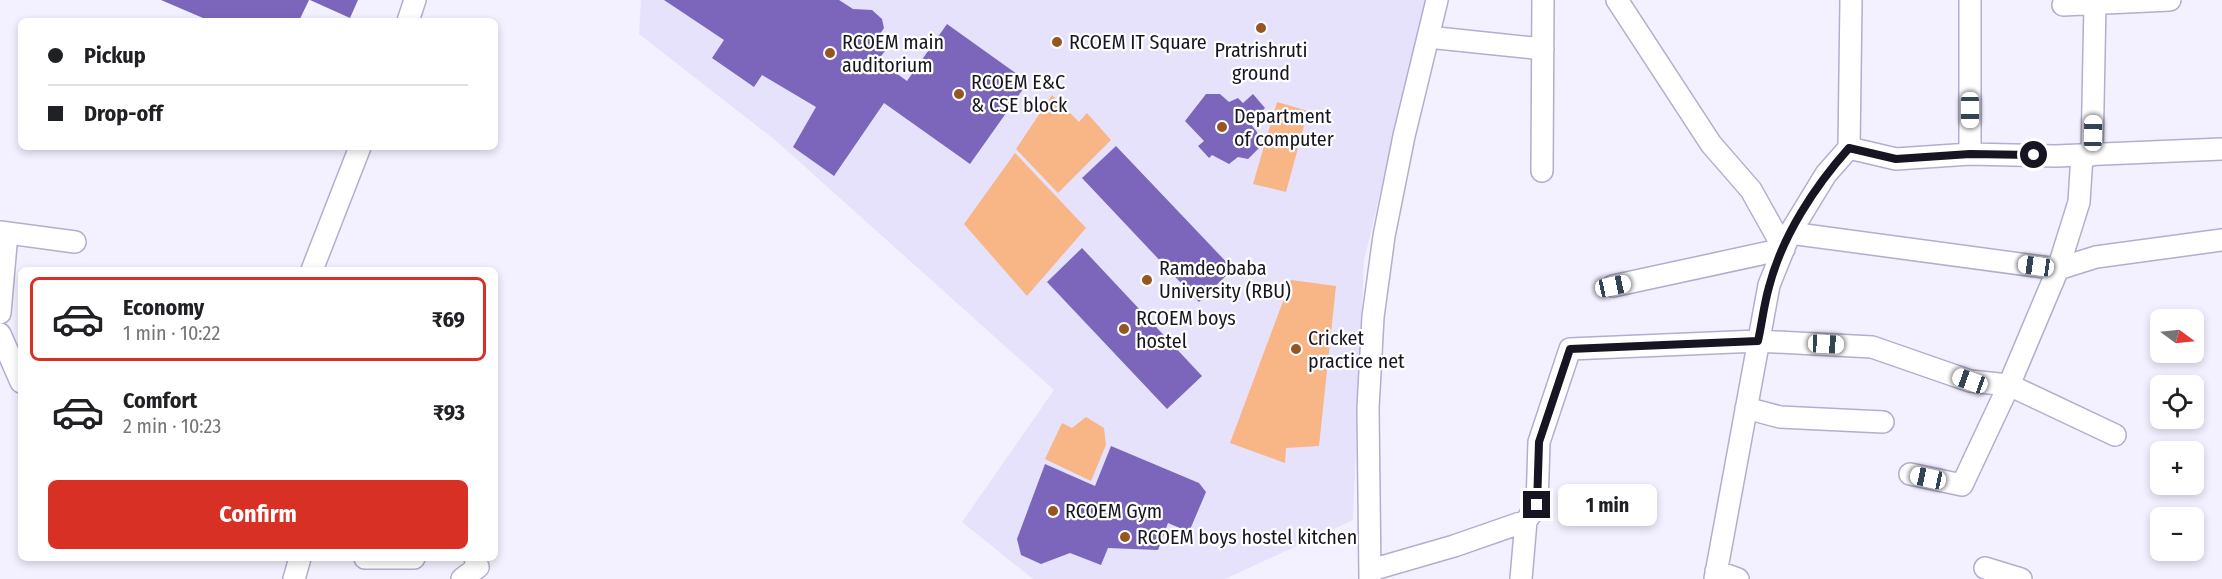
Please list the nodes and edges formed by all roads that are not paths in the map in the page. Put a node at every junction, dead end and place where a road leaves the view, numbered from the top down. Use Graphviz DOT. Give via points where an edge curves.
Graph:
graph roads {
  1 [pos="415,0"];
  2 [pos="1437,0"];
  3 [pos="1543,0"];
  4 [pos="1617,0"];
  5 [pos="1851,0"];
  6 [pos="1970,0"];
  7 [pos="2170,0"];
  8 [pos="2117,1"];
  9 [pos="2095,3"];
  10 [pos="2063,5"];
  11 [pos="409,18"];
  12 [pos="1428,38"];
  13 [pos="1543,49"];
  14 [pos="1849,148"];
  15 [pos="2222,149"];
  16 [pos="359,150"];
  17 [pos="1970,154"];
  18 [pos="2087,155"];
  19 [pos="1542,171"];
  20 [pos="4,232"];
  21 [pos="2222,240"];
  22 [pos="1787,241"];
  23 [pos="75,242"];
  24 [pos="313,267"];
  25 [pos="2058,269"];
  26 [pos="1613,286"];
  27 [pos="0,313"];
  28 [pos="0,334"];
  29 [pos="1758,341"];
  30 [pos="18,375"];
  31 [pos="1989,384"];
  32 [pos="1746,408"];
  33 [pos="1883,422"];
  34 [pos="2115,435"];
  35 [pos="1910,474"];
  36 [pos="1526,521"];
  37 [pos="299,561"];
  38 [pos="475,561"];
  39 [pos="1985,568"];
  40 [pos="1370,574"];
  41 [pos="1716,575"];
  42 [pos="294,579"];
  43 [pos="462,579"];
  44 [pos="1521,579"];
  45 [pos="1738,579"];
  46 [pos="2021,579"];
  1 -- 11 [label="street"];
  2 -- 12 [label="street"];
  3 -- 13 [label="street"];
  4 -- 22 [label="street" via="1711,144 1751,190"];
  5 -- 14 [label="street"];
  6 -- 17 [label="street"];
  7 -- 8 [label="street"];
  8 -- 9 [label="street"];
  9 -- 10 [label="street"];
  9 -- 18 [label="street"];
  12 -- 13 [label="street"];
  12 -- 40 [label="street" via="1392,192 1373,317 1368,408"];
  13 -- 19 [label="street"];
  14 -- 17 [label="street" via="1896,159"];
  14 -- 22 [label="street" via="1826,174"];
  15 -- 18 [label="street"];
  16 -- 24 [label="street"];
  17 -- 18 [label="street"];
  18 -- 25 [label="street" via="2079,202"];
  20 -- 23 [label="street"];
  20 -- 27 [label="street"];
  21 -- 25 [label="street" via="2096,257"];
  22 -- 25 [label="street"];
  22 -- 26 [label="street"];
  22 -- 29 [label="street" via="1769,285"];
  25 -- 31 [label="street"];
  28 -- 30 [label="street"];
  29 -- 31 [label="street" via="1872,346"];
  29 -- 32 [label="street"];
  29 -- 36 [label="street" via="1570,349 1539,442 1537,505"];
  31 -- 34 [label="street"];
  31 -- 35 [label="street" via="1962,485"];
  32 -- 33 [label="street" via="1780,417"];
  32 -- 41 [label="street"];
  36 -- 40 [label="street"];
  36 -- 44 [label="street"];
  37 -- 42 [label="street"];
  38 -- 43 [label="street" via="478,567"];
  39 -- 46 [label="street"];
  41 -- 45 [label="street"];
}
